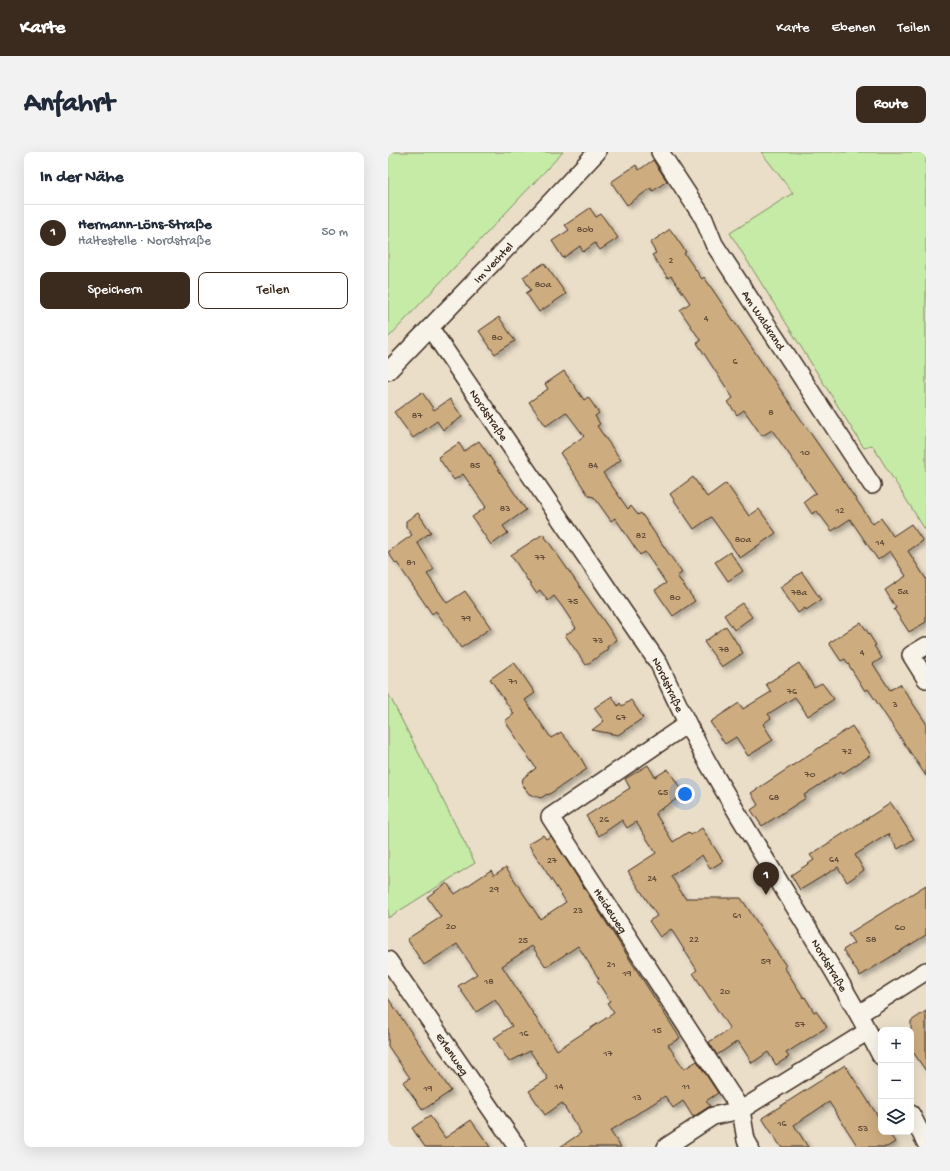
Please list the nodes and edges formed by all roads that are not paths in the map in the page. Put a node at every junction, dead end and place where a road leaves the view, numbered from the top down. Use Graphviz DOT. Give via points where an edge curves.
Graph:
graph roads {
  1 [pos="597,152"];
  2 [pos="660,152"];
  3 [pos="430,328"];
  4 [pos="388,371"];
  5 [pos="872,485"];
  6 [pos="926,646"];
  7 [pos="926,679"];
  8 [pos="687,724"];
  9 [pos="388,960"];
  10 [pos="926,972"];
  11 [pos="859,1014"];
  12 [pos="868,1031"];
  13 [pos="878,1050"];
  14 [pos="741,1110"];
  15 [pos="914,1120"];
  16 [pos="926,1142"];
  17 [pos="517,1147"];
  18 [pos="666,1147"];
  19 [pos="750,1147"];
  1 -- 3 [label="street, Im Vechtel"];
  2 -- 5 [label="street, Am Waldrand" via="704,219 714,244"];
  3 -- 4 [label="street, Im Vechtel"];
  3 -- 8 [label="street, Nordstraße" via="659,664"];
  6 -- 7 [label="street" via="911,655"];
  8 -- 11 [label="street, Nordstraße"];
  8 -- 14 [label="street, Heideweg" via="550,817"];
  9 -- 17 [label="street, Erlenweg"];
  10 -- 11 [label="street"];
  11 -- 12 [label="street, Nordstraße"];
  12 -- 13 [label="street, Nordstraße"];
  12 -- 14 [label="street"];
  14 -- 18 [label="street" via="713,1116"];
  14 -- 19 [label="street, Heideweg" via="746,1140"];
  15 -- 16 [label="street"];
}
